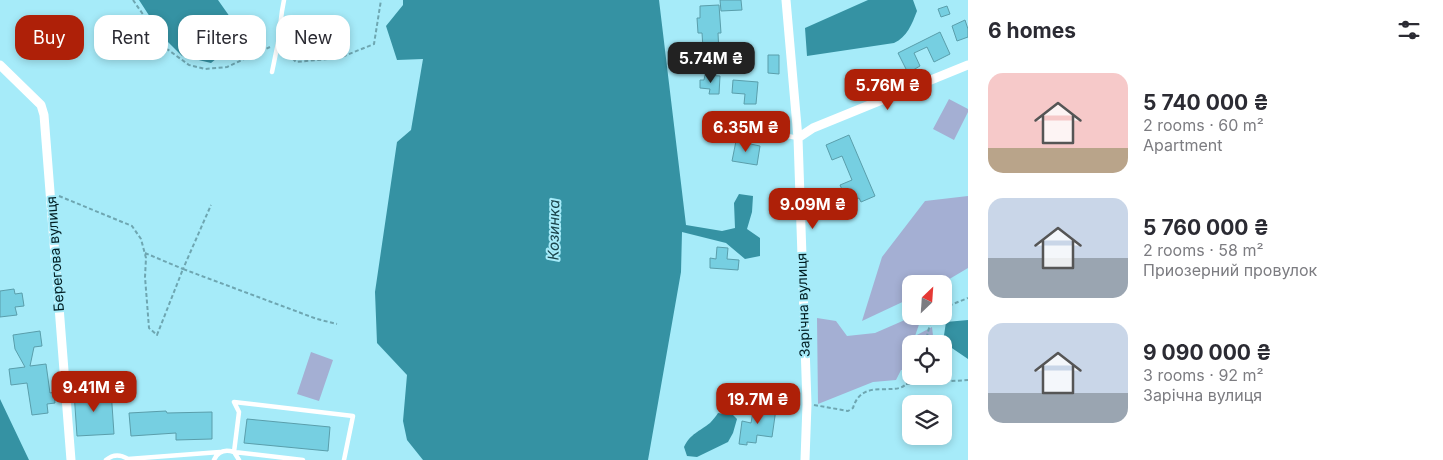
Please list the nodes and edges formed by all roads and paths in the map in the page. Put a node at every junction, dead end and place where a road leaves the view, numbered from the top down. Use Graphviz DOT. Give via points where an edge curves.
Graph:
graph roads {
  1 [pos="133,0"];
  2 [pos="284,0"];
  3 [pos="381,0"];
  4 [pos="786,0"];
  5 [pos="282,15"];
  6 [pos="276,44"];
  7 [pos="276,53"];
  8 [pos="350,54"];
  9 [pos="294,60"];
  10 [pos="318,60"];
  11 [pos="968,65"];
  12 [pos="0,66"];
  13 [pos="272,72"];
  14 [pos="718,123"];
  15 [pos="798,138"];
  16 [pos="50,193"];
  17 [pos="211,205"];
  18 [pos="145,252"];
  19 [pos="183,269"];
  20 [pos="968,298"];
  21 [pos="952,304"];
  22 [pos="337,324"];
  23 [pos="968,380"];
  24 [pos="952,381"];
  25 [pos="904,385"];
  26 [pos="807,404"];
  27 [pos="220,452"];
  28 [pos="234,452"];
  29 [pos="128,459"];
  30 [pos="70,460"];
  31 [pos="106,460"];
  32 [pos="214,460"];
  33 [pos="239,460"];
  34 [pos="303,460"];
  35 [pos="344,460"];
  36 [pos="805,460"];
  1 -- 6 [label="path" via="167,49 188,65 205,69 227,67"];
  2 -- 5 [label="lane"];
  3 -- 8 [label="path" via="374,44"];
  4 -- 15 [label="street, Зарічна вулиця"];
  7 -- 13 [label="lane"];
  9 -- 10 [label="path"];
  11 -- 15 [label="street" via="813,128"];
  12 -- 16 [label="street, Берегова вулиця" via="41,105"];
  14 -- 15 [label="lane"];
  15 -- 26 [label="street, Зарічна вулиця"];
  16 -- 18 [label="path" via="132,226"];
  16 -- 30 [label="street, Берегова вулиця"];
  17 -- 19 [label="path"];
  18 -- 19 [label="path"];
  18 -- 19 [label="path" via="149,328 157,335"];
  19 -- 22 [label="path"];
  20 -- 21 [label="path"];
  23 -- 24 [label="path"];
  25 -- 26 [label="path" via="862,393 848,411"];
  26 -- 36 [label="street, Зарічна вулиця"];
  27 -- 28 [label="lane"];
  27 -- 29 [label="lane"];
  27 -- 32 [label="lane"];
  28 -- 33 [label="lane"];
  28 -- 34 [label="lane"];
  28 -- 35 [label="lane" via="239,412 234,402 353,416"];
  29 -- 31 [label="lane" via="114,455"];
}
